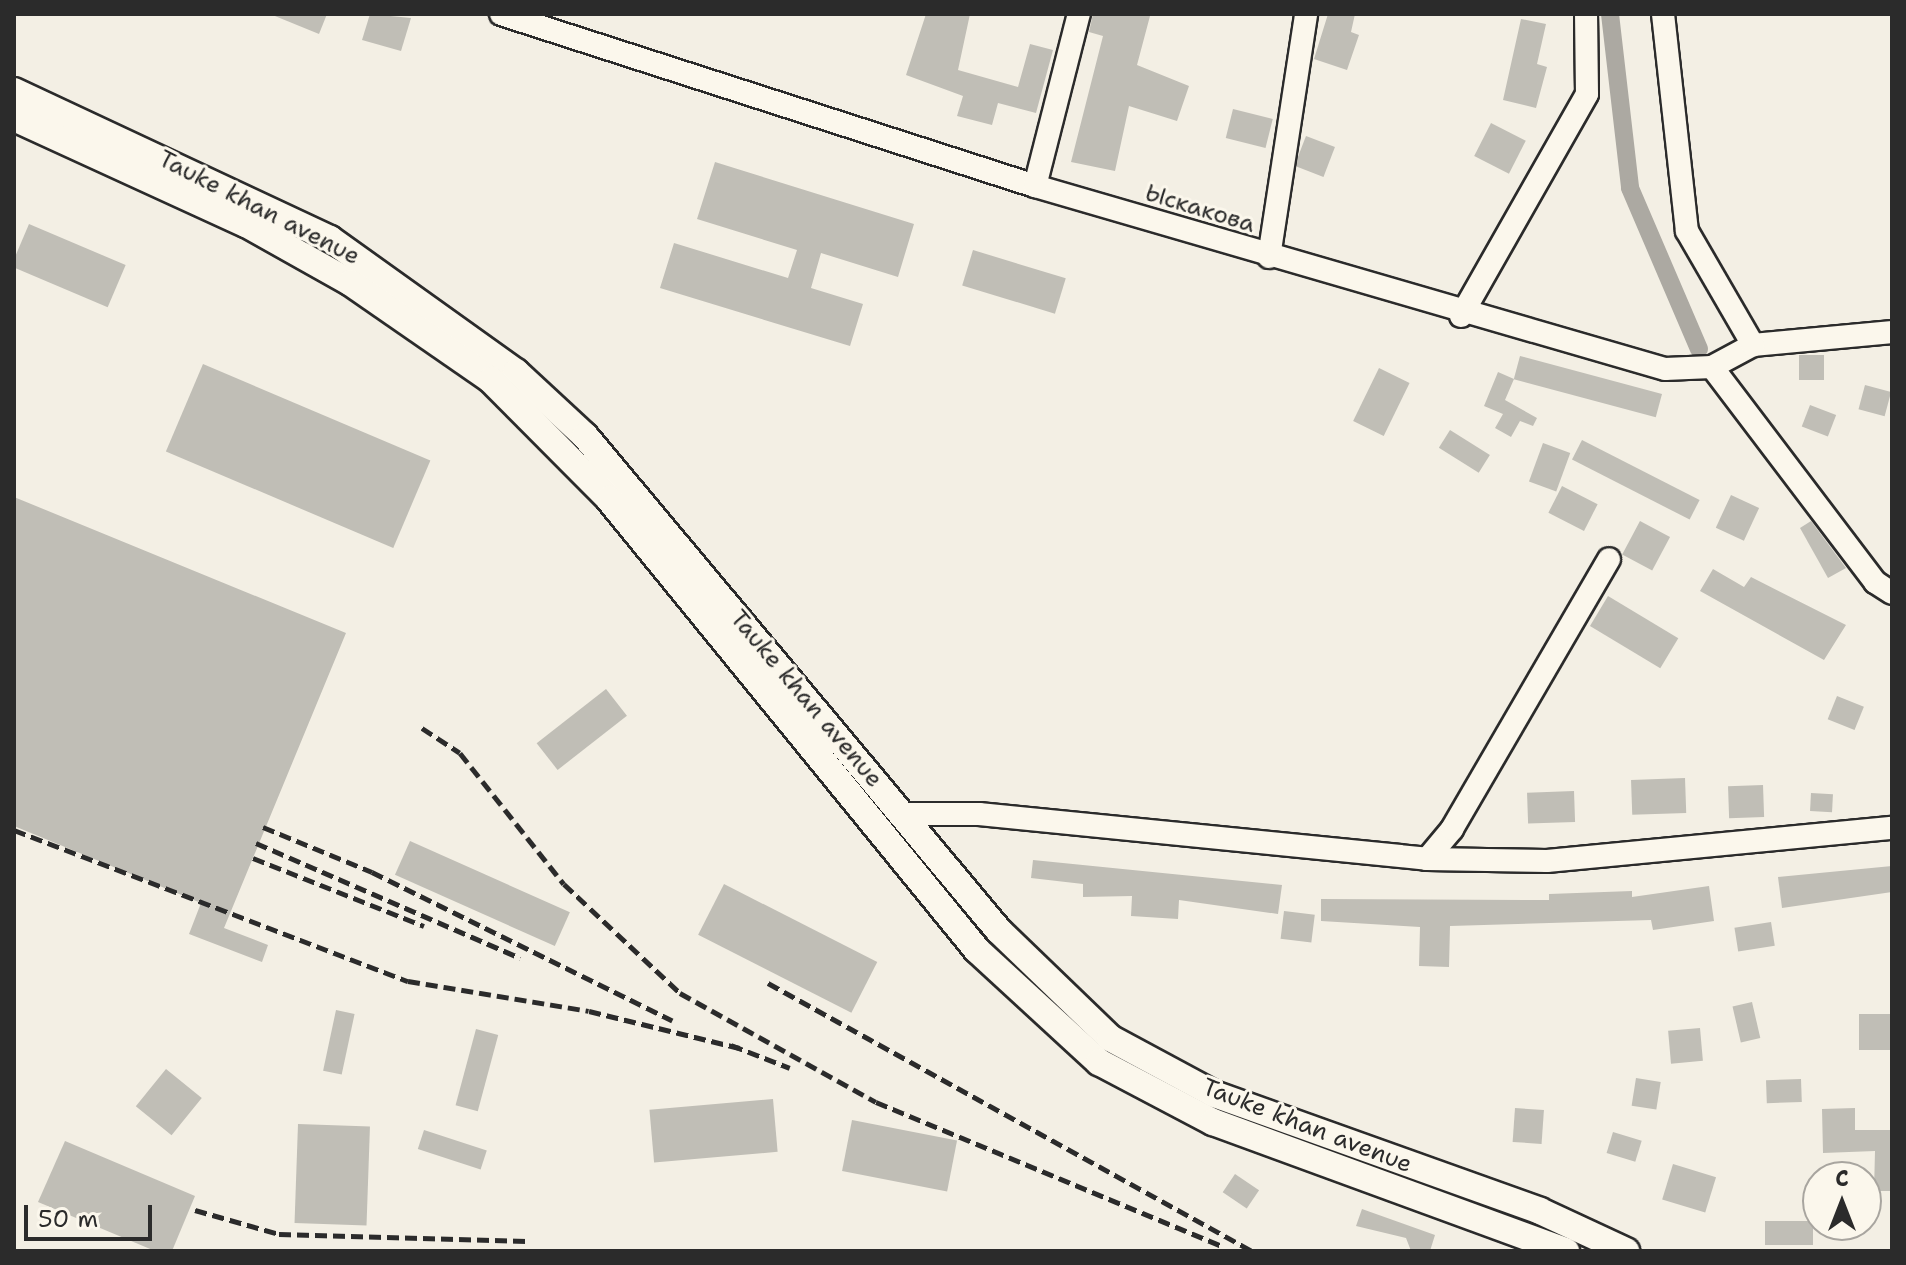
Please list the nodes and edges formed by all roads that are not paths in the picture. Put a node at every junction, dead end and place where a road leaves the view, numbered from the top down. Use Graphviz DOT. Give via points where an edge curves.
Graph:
graph roads {
  1 [pos="501,14"];
  2 [pos="1079,14"];
  3 [pos="1306,14"];
  4 [pos="1586,14"];
  5 [pos="1663,14"];
  6 [pos="14,91"];
  7 [pos="14,118"];
  8 [pos="1035,186"];
  9 [pos="1269,257"];
  10 [pos="1461,316"];
  11 [pos="1892,332"];
  12 [pos="1753,345"];
  13 [pos="1712,367"];
  14 [pos="1609,559"];
  15 [pos="1892,593"];
  16 [pos="796,703"];
  17 [pos="903,814"];
  18 [pos="1892,828"];
  19 [pos="1427,859"];
  20 [pos="999,931"];
  21 [pos="977,950"];
  22 [pos="1566,1251"];
  23 [pos="1626,1251"];
  1 -- 8 [label="street, Ыскакова"];
  2 -- 8 [label="street"];
  3 -- 9 [label="street"];
  4 -- 10 [label="street" via="1587,94"];
  5 -- 12 [label="street" via="1687,231"];
  6 -- 16 [label="main road, Tauke khan avenue" via="330,239 516,372 585,436"];
  7 -- 16 [label="main road, Tauke khan avenue" via="246,224 351,283 491,380 609,499"];
  8 -- 9 [label="street, Ыскакова"];
  9 -- 10 [label="street, Ыскакова"];
  10 -- 13 [label="street, Ыскакова" via="1665,369"];
  11 -- 12 [label="street, Ыскакова"];
  12 -- 13 [label="street, Ыскакова"];
  13 -- 15 [label="street" via="1875,582"];
  14 -- 19 [label="street" via="1452,829"];
  16 -- 17 [label="main road, Tauke khan avenue"];
  16 -- 21 [label="main road, Tauke khan avenue"];
  17 -- 19 [label="street" via="979,814"];
  17 -- 20 [label="main road, Tauke khan avenue"];
  18 -- 19 [label="street" via="1547,861"];
  20 -- 21 [label="main road"];
  20 -- 23 [label="main road, Tauke khan avenue" via="1110,1038 1151,1064"];
  21 -- 22 [label="main road, Tauke khan avenue" via="1099,1062 1145,1091"];
}
